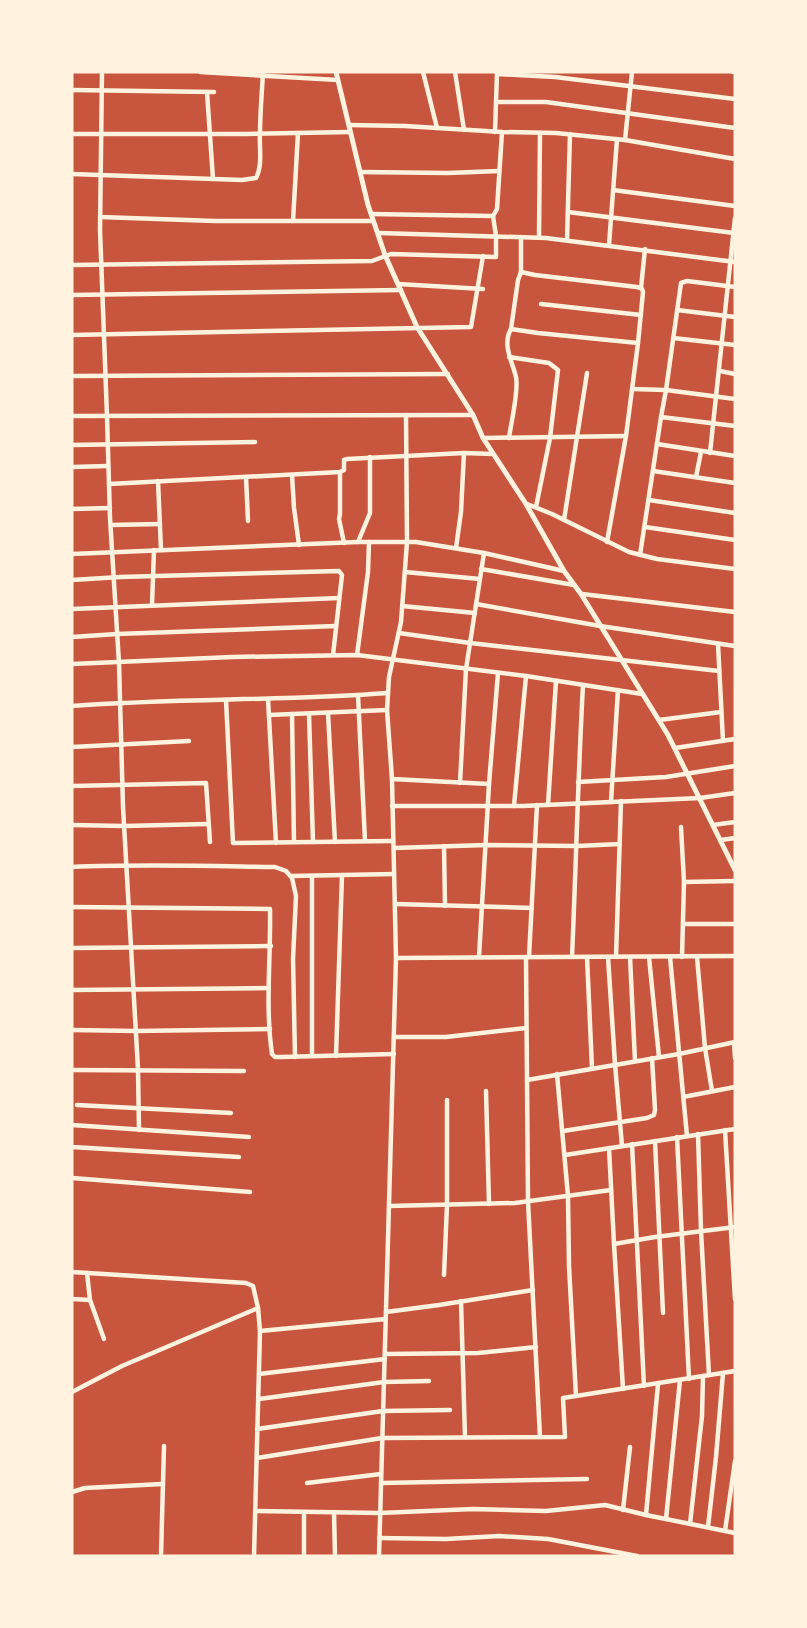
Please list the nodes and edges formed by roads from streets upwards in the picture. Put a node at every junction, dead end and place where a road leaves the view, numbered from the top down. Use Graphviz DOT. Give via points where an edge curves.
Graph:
graph roads {
  1 [pos="102,72"];
  2 [pos="200,72"];
  3 [pos="210,72"];
  4 [pos="336,72"];
  5 [pos="423,72"];
  6 [pos="455,72"];
  7 [pos="632,72"];
  8 [pos="497,73"];
  9 [pos="263,74"];
  10 [pos="338,80"];
  11 [pos="631,85"];
  12 [pos="72,90"];
  13 [pos="102,90"];
  14 [pos="207,92"];
  15 [pos="214,92"];
  16 [pos="735,99"];
  17 [pos="496,102"];
  18 [pos="628,112"];
  19 [pos="437,128"];
  20 [pos="735,128"];
  21 [pos="350,129"];
  22 [pos="464,130"];
  23 [pos="495,132"];
  24 [pos="502,132"];
  25 [pos="298,133"];
  26 [pos="540,133"];
  27 [pos="72,134"];
  28 [pos="101,134"];
  29 [pos="211,134"];
  30 [pos="260,134"];
  31 [pos="570,134"];
  32 [pos="617,139"];
  33 [pos="625,140"];
  34 [pos="735,159"];
  35 [pos="499,171"];
  36 [pos="360,172"];
  37 [pos="72,174"];
  38 [pos="101,176"];
  39 [pos="213,179"];
  40 [pos="613,190"];
  41 [pos="735,206"];
  42 [pos="568,212"];
  43 [pos="371,214"];
  44 [pos="493,216"];
  45 [pos="100,217"];
  46 [pos="611,217"];
  47 [pos="735,218"];
  48 [pos="293,221"];
  49 [pos="373,221"];
  50 [pos="379,233"];
  51 [pos="734,233"];
  52 [pos="496,236"];
  53 [pos="521,237"];
  54 [pos="538,237"];
  55 [pos="567,240"];
  56 [pos="609,245"];
  57 [pos="645,250"];
  58 [pos="385,255"];
  59 [pos="483,256"];
  60 [pos="733,261"];
  61 [pos="72,265"];
  62 [pos="101,265"];
  63 [pos="521,272"];
  64 [pos="732,286"];
  65 [pos="400,287"];
  66 [pos="641,288"];
  67 [pos="477,289"];
  68 [pos="483,289"];
  69 [pos="72,295"];
  70 [pos="103,295"];
  71 [pos="541,304"];
  72 [pos="677,310"];
  73 [pos="640,315"];
  74 [pos="726,316"];
  75 [pos="735,317"];
  76 [pos="417,327"];
  77 [pos="511,329"];
  78 [pos="72,335"];
  79 [pos="104,335"];
  80 [pos="673,338"];
  81 [pos="638,343"];
  82 [pos="723,343"];
  83 [pos="735,345"];
  84 [pos="509,357"];
  85 [pos="720,372"];
  86 [pos="587,373"];
  87 [pos="448,374"];
  88 [pos="735,374"];
  89 [pos="72,376"];
  90 [pos="105,376"];
  91 [pos="632,388"];
  92 [pos="666,390"];
  93 [pos="717,396"];
  94 [pos="735,399"];
  95 [pos="406,415"];
  96 [pos="472,415"];
  97 [pos="72,416"];
  98 [pos="107,416"];
  99 [pos="661,417"];
  100 [pos="714,423"];
  101 [pos="735,426"];
  102 [pos="626,436"];
  103 [pos="576,437"];
  104 [pos="483,438"];
  105 [pos="509,438"];
  106 [pos="550,438"];
  107 [pos="254,442"];
  108 [pos="108,444"];
  109 [pos="657,444"];
  110 [pos="72,445"];
  111 [pos="701,452"];
  112 [pos="464,453"];
  113 [pos="710,453"];
  114 [pos="493,454"];
  115 [pos="406,456"];
  116 [pos="735,456"];
  117 [pos="370,457"];
  118 [pos="108,466"];
  119 [pos="72,467"];
  120 [pos="653,471"];
  121 [pos="340,472"];
  122 [pos="292,475"];
  123 [pos="246,477"];
  124 [pos="696,477"];
  125 [pos="159,481"];
  126 [pos="735,483"];
  127 [pos="109,484"];
  128 [pos="649,500"];
  129 [pos="526,504"];
  130 [pos="536,508"];
  131 [pos="72,509"];
  132 [pos="110,509"];
  133 [pos="735,513"];
  134 [pos="564,520"];
  135 [pos="248,521"];
  136 [pos="160,524"];
  137 [pos="111,525"];
  138 [pos="645,527"];
  139 [pos="735,540"];
  140 [pos="358,542"];
  141 [pos="369,542"];
  142 [pos="407,542"];
  143 [pos="607,542"];
  144 [pos="344,543"];
  145 [pos="299,545"];
  146 [pos="456,548"];
  147 [pos="157,550"];
  148 [pos="112,552"];
  149 [pos="484,553"];
  150 [pos="72,554"];
  151 [pos="640,555"];
  152 [pos="481,569"];
  153 [pos="735,569"];
  154 [pos="564,571"];
  155 [pos="405,572"];
  156 [pos="152,576"];
  157 [pos="114,578"];
  158 [pos="480,579"];
  159 [pos="72,580"];
  160 [pos="574,584"];
  161 [pos="581,594"];
  162 [pos="339,598"];
  163 [pos="476,604"];
  164 [pos="152,606"];
  165 [pos="402,606"];
  166 [pos="116,607"];
  167 [pos="72,609"];
  168 [pos="735,612"];
  169 [pos="475,613"];
  170 [pos="337,626"];
  171 [pos="600,626"];
  172 [pos="399,633"];
  173 [pos="117,634"];
  174 [pos="72,637"];
  175 [pos="470,643"];
  176 [pos="718,644"];
  177 [pos="735,646"];
  178 [pos="333,654"];
  179 [pos="357,655"];
  180 [pos="393,659"];
  181 [pos="621,660"];
  182 [pos="119,663"];
  183 [pos="72,664"];
  184 [pos="466,668"];
  185 [pos="719,671"];
  186 [pos="498,673"];
  187 [pos="526,676"];
  188 [pos="556,681"];
  189 [pos="583,685"];
  190 [pos="618,690"];
  191 [pos="388,693"];
  192 [pos="643,694"];
  193 [pos="358,695"];
  194 [pos="268,699"];
  195 [pos="226,700"];
  196 [pos="120,702"];
  197 [pos="72,706"];
  198 [pos="387,710"];
  199 [pos="359,712"];
  200 [pos="721,712"];
  201 [pos="328,713"];
  202 [pos="292,714"];
  203 [pos="309,714"];
  204 [pos="269,715"];
  205 [pos="659,720"];
  206 [pos="735,739"];
  207 [pos="189,741"];
  208 [pos="723,741"];
  209 [pos="121,744"];
  210 [pos="72,747"];
  211 [pos="675,748"];
  212 [pos="735,766"];
  213 [pos="688,774"];
  214 [pos="392,779"];
  215 [pos="613,780"];
  216 [pos="578,782"];
  217 [pos="460,783"];
  218 [pos="122,784"];
  219 [pos="489,784"];
  220 [pos="72,786"];
  221 [pos="735,793"];
  222 [pos="700,798"];
  223 [pos="621,801"];
  224 [pos="611,802"];
  225 [pos="577,803"];
  226 [pos="548,804"];
  227 [pos="537,805"];
  228 [pos="393,806"];
  229 [pos="488,806"];
  230 [pos="514,806"];
  231 [pos="735,822"];
  232 [pos="208,824"];
  233 [pos="72,825"];
  234 [pos="124,825"];
  235 [pos="713,825"];
  236 [pos="681,827"];
  237 [pos="735,838"];
  238 [pos="721,840"];
  239 [pos="365,841"];
  240 [pos="393,841"];
  241 [pos="210,842"];
  242 [pos="294,842"];
  243 [pos="313,842"];
  244 [pos="335,842"];
  245 [pos="276,843"];
  246 [pos="620,844"];
  247 [pos="486,845"];
  248 [pos="444,846"];
  249 [pos="535,846"];
  250 [pos="577,846"];
  251 [pos="394,848"];
  252 [pos="127,864"];
  253 [pos="72,867"];
  254 [pos="735,868"];
  255 [pos="394,874"];
  256 [pos="342,875"];
  257 [pos="290,876"];
  258 [pos="312,876"];
  259 [pos="735,881"];
  260 [pos="684,882"];
  261 [pos="395,904"];
  262 [pos="445,906"];
  263 [pos="129,907"];
  264 [pos="72,908"];
  265 [pos="483,908"];
  266 [pos="532,908"];
  267 [pos="684,924"];
  268 [pos="735,924"];
  269 [pos="271,946"];
  270 [pos="132,947"];
  271 [pos="72,948"];
  272 [pos="697,956"];
  273 [pos="735,956"];
  274 [pos="396,957"];
  275 [pos="480,957"];
  276 [pos="528,957"];
  277 [pos="572,957"];
  278 [pos="587,957"];
  279 [pos="608,957"];
  280 [pos="616,957"];
  281 [pos="631,957"];
  282 [pos="649,957"];
  283 [pos="670,957"];
  284 [pos="682,957"];
  285 [pos="269,988"];
  286 [pos="134,989"];
  287 [pos="72,990"];
  288 [pos="526,1028"];
  289 [pos="271,1029"];
  290 [pos="72,1030"];
  291 [pos="136,1031"];
  292 [pos="394,1037"];
  293 [pos="734,1042"];
  294 [pos="705,1048"];
  295 [pos="394,1054"];
  296 [pos="679,1054"];
  297 [pos="312,1056"];
  298 [pos="337,1056"];
  299 [pos="295,1057"];
  300 [pos="655,1058"];
  301 [pos="735,1058"];
  302 [pos="635,1061"];
  303 [pos="615,1064"];
  304 [pos="592,1068"];
  305 [pos="72,1070"];
  306 [pos="244,1071"];
  307 [pos="138,1072"];
  308 [pos="557,1074"];
  309 [pos="527,1080"];
  310 [pos="735,1087"];
  311 [pos="486,1091"];
  312 [pos="712,1091"];
  313 [pos="683,1097"];
  314 [pos="447,1100"];
  315 [pos="77,1105"];
  316 [pos="140,1108"];
  317 [pos="231,1113"];
  318 [pos="620,1122"];
  319 [pos="72,1125"];
  320 [pos="735,1129"];
  321 [pos="139,1130"];
  322 [pos="725,1130"];
  323 [pos="563,1131"];
  324 [pos="698,1134"];
  325 [pos="687,1136"];
  326 [pos="249,1137"];
  327 [pos="677,1137"];
  328 [pos="654,1141"];
  329 [pos="632,1144"];
  330 [pos="622,1146"];
  331 [pos="72,1147"];
  332 [pos="609,1148"];
  333 [pos="565,1155"];
  334 [pos="239,1157"];
  335 [pos="72,1178"];
  336 [pos="611,1190"];
  337 [pos="250,1192"];
  338 [pos="568,1196"];
  339 [pos="528,1201"];
  340 [pos="489,1204"];
  341 [pos="447,1205"];
  342 [pos="389,1206"];
  343 [pos="733,1227"];
  344 [pos="701,1231"];
  345 [pos="682,1233"];
  346 [pos="660,1236"];
  347 [pos="636,1240"];
  348 [pos="614,1244"];
  349 [pos="72,1272"];
  350 [pos="88,1273"];
  351 [pos="444,1275"];
  352 [pos="533,1290"];
  353 [pos="72,1299"];
  354 [pos="735,1299"];
  355 [pos="90,1300"];
  356 [pos="461,1301"];
  357 [pos="258,1308"];
  358 [pos="386,1312"];
  359 [pos="663,1313"];
  360 [pos="386,1319"];
  361 [pos="260,1331"];
  362 [pos="104,1339"];
  363 [pos="536,1347"];
  364 [pos="462,1354"];
  365 [pos="385,1356"];
  366 [pos="735,1371"];
  367 [pos="723,1373"];
  368 [pos="259,1374"];
  369 [pos="706,1376"];
  370 [pos="689,1378"];
  371 [pos="680,1380"];
  372 [pos="429,1381"];
  373 [pos="384,1382"];
  374 [pos="659,1383"];
  375 [pos="644,1386"];
  376 [pos="623,1389"];
  377 [pos="72,1392"];
  378 [pos="576,1396"];
  379 [pos="259,1399"];
  380 [pos="450,1410"];
  381 [pos="383,1411"];
  382 [pos="257,1429"];
  383 [pos="465,1437"];
  384 [pos="540,1437"];
  385 [pos="382,1438"];
  386 [pos="164,1446"];
  387 [pos="630,1447"];
  388 [pos="257,1458"];
  389 [pos="735,1461"];
  390 [pos="381,1474"];
  391 [pos="587,1479"];
  392 [pos="307,1483"];
  393 [pos="381,1483"];
  394 [pos="162,1484"];
  395 [pos="72,1492"];
  396 [pos="624,1510"];
  397 [pos="256,1511"];
  398 [pos="304,1512"];
  399 [pos="334,1512"];
  400 [pos="380,1513"];
  401 [pos="646,1515"];
  402 [pos="666,1519"];
  403 [pos="690,1524"];
  404 [pos="708,1527"];
  405 [pos="725,1531"];
  406 [pos="735,1533"];
  407 [pos="379,1538"];
  408 [pos="162,1556"];
  409 [pos="254,1556"];
  410 [pos="304,1556"];
  411 [pos="335,1556"];
  412 [pos="379,1556"];
  413 [pos="637,1556"];
  1 -- 13 [label="street"];
  2 -- 3 [label="street"];
  3 -- 9 [label="street"];
  4 -- 10 [label="street"];
  5 -- 19 [label="street"];
  6 -- 22 [label="street"];
  7 -- 11 [label="street"];
  8 -- 11 [label="street"];
  8 -- 17 [label="street"];
  9 -- 10 [label="street"];
  9 -- 30 [label="street"];
  10 -- 21 [label="street"];
  11 -- 16 [label="street"];
  11 -- 18 [label="street"];
  12 -- 13 [label="street"];
  13 -- 14 [label="street"];
  13 -- 28 [label="street"];
  14 -- 15 [label="street"];
  14 -- 29 [label="street"];
  17 -- 18 [label="street" via="546,102"];
  17 -- 23 [label="street"];
  18 -- 20 [label="street"];
  18 -- 33 [label="street"];
  19 -- 21 [label="street"];
  19 -- 22 [label="street"];
  21 -- 25 [label="street"];
  21 -- 36 [label="street"];
  22 -- 23 [label="street"];
  23 -- 24 [label="street"];
  24 -- 26 [label="street"];
  24 -- 35 [label="street"];
  25 -- 30 [label="street"];
  25 -- 48 [label="street"];
  26 -- 31 [label="street"];
  26 -- 54 [label="street"];
  27 -- 28 [label="street"];
  28 -- 29 [label="street"];
  28 -- 38 [label="street"];
  29 -- 30 [label="street"];
  29 -- 39 [label="street"];
  30 -- 39 [label="street" via="256,178"];
  31 -- 32 [label="street"];
  31 -- 42 [label="street"];
  32 -- 33 [label="street"];
  32 -- 40 [label="street"];
  33 -- 34 [label="street"];
  35 -- 36 [label="street"];
  35 -- 44 [label="street"];
  36 -- 43 [label="street"];
  37 -- 38 [label="street"];
  38 -- 39 [label="street"];
  38 -- 45 [label="street"];
  40 -- 41 [label="street"];
  40 -- 46 [label="street"];
  42 -- 46 [label="street"];
  42 -- 55 [label="street"];
  43 -- 44 [label="street"];
  43 -- 49 [label="street"];
  44 -- 52 [label="street"];
  45 -- 48 [label="street"];
  45 -- 62 [label="street"];
  46 -- 51 [label="street"];
  46 -- 56 [label="street"];
  47 -- 51 [label="street"];
  48 -- 49 [label="street"];
  49 -- 50 [label="street"];
  50 -- 52 [label="street"];
  50 -- 58 [label="street"];
  51 -- 60 [label="street"];
  52 -- 53 [label="street"];
  52 -- 59 [label="street" via="496,257"];
  53 -- 54 [label="street"];
  53 -- 63 [label="street"];
  54 -- 55 [label="street"];
  55 -- 56 [label="street"];
  56 -- 57 [label="street"];
  57 -- 60 [label="street"];
  57 -- 66 [label="street"];
  58 -- 59 [label="street"];
  58 -- 62 [label="street" via="372,261"];
  58 -- 65 [label="street"];
  59 -- 67 [label="street"];
  60 -- 64 [label="street"];
  61 -- 62 [label="street"];
  62 -- 70 [label="street"];
  63 -- 66 [label="street"];
  63 -- 77 [label="street"];
  64 -- 72 [label="street" via="683,282"];
  64 -- 74 [label="street"];
  65 -- 67 [label="street"];
  65 -- 70 [label="street"];
  65 -- 76 [label="street"];
  66 -- 73 [label="street"];
  67 -- 68 [label="street"];
  67 -- 76 [label="street" via="471,327"];
  69 -- 70 [label="street"];
  70 -- 79 [label="street"];
  71 -- 73 [label="street"];
  72 -- 74 [label="street"];
  72 -- 80 [label="street"];
  73 -- 81 [label="street"];
  74 -- 75 [label="street"];
  74 -- 82 [label="street"];
  76 -- 79 [label="street"];
  76 -- 87 [label="street"];
  77 -- 81 [label="street"];
  77 -- 84 [label="street"];
  78 -- 79 [label="street"];
  79 -- 90 [label="street"];
  80 -- 82 [label="street"];
  80 -- 92 [label="street"];
  81 -- 91 [label="street"];
  82 -- 83 [label="street"];
  82 -- 85 [label="street"];
  84 -- 105 [label="street" via="517,380"];
  84 -- 106 [label="street" via="550,363 558,370"];
  85 -- 88 [label="street"];
  85 -- 93 [label="street"];
  86 -- 103 [label="street"];
  87 -- 90 [label="street"];
  87 -- 96 [label="street"];
  89 -- 90 [label="street"];
  90 -- 98 [label="street"];
  91 -- 92 [label="street"];
  91 -- 102 [label="street"];
  92 -- 93 [label="street"];
  92 -- 99 [label="street"];
  93 -- 94 [label="street"];
  93 -- 100 [label="street"];
  95 -- 96 [label="street"];
  95 -- 98 [label="street"];
  95 -- 115 [label="street"];
  96 -- 104 [label="street"];
  97 -- 98 [label="street"];
  98 -- 108 [label="street"];
  99 -- 100 [label="street"];
  99 -- 109 [label="street"];
  100 -- 101 [label="street"];
  100 -- 113 [label="street"];
  102 -- 103 [label="street"];
  102 -- 143 [label="street"];
  103 -- 106 [label="street"];
  103 -- 134 [label="street"];
  104 -- 105 [label="street"];
  104 -- 114 [label="street"];
  105 -- 106 [label="street"];
  106 -- 130 [label="street"];
  107 -- 108 [label="street"];
  108 -- 110 [label="street"];
  108 -- 118 [label="street"];
  109 -- 111 [label="street"];
  109 -- 120 [label="street"];
  111 -- 113 [label="street"];
  111 -- 124 [label="street"];
  112 -- 114 [label="street"];
  112 -- 115 [label="street"];
  112 -- 146 [label="street"];
  113 -- 116 [label="street"];
  114 -- 129 [label="street"];
  115 -- 117 [label="street"];
  115 -- 142 [label="street"];
  117 -- 121 [label="street" via="344,460"];
  117 -- 140 [label="street" via="370,513"];
  118 -- 119 [label="street"];
  118 -- 127 [label="street"];
  120 -- 124 [label="street"];
  120 -- 128 [label="street"];
  121 -- 122 [label="street"];
  121 -- 144 [label="street" via="339,519"];
  122 -- 123 [label="street"];
  122 -- 145 [label="street"];
  123 -- 125 [label="street"];
  123 -- 135 [label="street"];
  124 -- 126 [label="street"];
  125 -- 127 [label="street"];
  125 -- 136 [label="street"];
  127 -- 132 [label="street"];
  128 -- 133 [label="street"];
  128 -- 138 [label="street"];
  129 -- 130 [label="street"];
  129 -- 154 [label="street"];
  130 -- 134 [label="street"];
  131 -- 132 [label="street"];
  132 -- 137 [label="street"];
  134 -- 143 [label="street"];
  136 -- 137 [label="street"];
  136 -- 147 [label="street"];
  137 -- 148 [label="street"];
  138 -- 139 [label="street"];
  138 -- 151 [label="street"];
  140 -- 141 [label="street"];
  140 -- 144 [label="street"];
  141 -- 142 [label="street"];
  141 -- 179 [label="street"];
  142 -- 146 [label="street"];
  142 -- 155 [label="street"];
  143 -- 151 [label="street"];
  144 -- 145 [label="street"];
  145 -- 147 [label="street"];
  146 -- 149 [label="street"];
  147 -- 148 [label="street"];
  147 -- 156 [label="street"];
  148 -- 150 [label="street"];
  148 -- 157 [label="street"];
  149 -- 152 [label="street"];
  149 -- 154 [label="street"];
  151 -- 153 [label="street"];
  152 -- 158 [label="street"];
  152 -- 160 [label="street"];
  154 -- 160 [label="street"];
  155 -- 158 [label="street"];
  155 -- 165 [label="street"];
  156 -- 157 [label="street"];
  156 -- 162 [label="street" via="336,571 342,575"];
  156 -- 164 [label="street"];
  157 -- 159 [label="street"];
  157 -- 166 [label="street"];
  158 -- 163 [label="street"];
  160 -- 161 [label="street"];
  161 -- 168 [label="street"];
  161 -- 171 [label="street"];
  162 -- 164 [label="street"];
  162 -- 170 [label="street"];
  163 -- 169 [label="street"];
  163 -- 171 [label="street"];
  164 -- 166 [label="street"];
  165 -- 169 [label="street"];
  165 -- 172 [label="street"];
  166 -- 167 [label="street"];
  166 -- 173 [label="street"];
  169 -- 175 [label="street"];
  170 -- 173 [label="street"];
  170 -- 178 [label="street"];
  171 -- 176 [label="street"];
  171 -- 181 [label="street"];
  172 -- 175 [label="street"];
  172 -- 180 [label="street"];
  173 -- 174 [label="street"];
  173 -- 182 [label="street"];
  175 -- 181 [label="street"];
  175 -- 184 [label="street"];
  176 -- 177 [label="street"];
  176 -- 185 [label="street"];
  178 -- 179 [label="street"];
  178 -- 182 [label="street"];
  179 -- 180 [label="street"];
  180 -- 184 [label="street"];
  180 -- 191 [label="street"];
  181 -- 185 [label="street"];
  181 -- 192 [label="street"];
  182 -- 183 [label="street"];
  182 -- 196 [label="street"];
  184 -- 186 [label="street"];
  184 -- 217 [label="street"];
  185 -- 200 [label="street"];
  186 -- 187 [label="street"];
  186 -- 219 [label="street"];
  187 -- 188 [label="street"];
  187 -- 230 [label="street"];
  188 -- 189 [label="street"];
  188 -- 226 [label="street"];
  189 -- 190 [label="street"];
  189 -- 216 [label="street"];
  190 -- 192 [label="street"];
  190 -- 215 [label="street"];
  191 -- 193 [label="street"];
  191 -- 198 [label="street"];
  192 -- 205 [label="street"];
  193 -- 194 [label="street"];
  193 -- 199 [label="street"];
  194 -- 195 [label="street"];
  194 -- 204 [label="street"];
  195 -- 196 [label="street"];
  195 -- 245 [label="street" via="233,843"];
  196 -- 197 [label="street"];
  196 -- 209 [label="street"];
  198 -- 199 [label="street"];
  198 -- 214 [label="street"];
  199 -- 201 [label="street"];
  199 -- 239 [label="street"];
  200 -- 205 [label="street"];
  200 -- 208 [label="street"];
  201 -- 203 [label="street"];
  201 -- 244 [label="street"];
  202 -- 203 [label="street"];
  202 -- 204 [label="street"];
  202 -- 242 [label="street"];
  203 -- 243 [label="street"];
  204 -- 245 [label="street"];
  205 -- 211 [label="street"];
  206 -- 208 [label="street"];
  207 -- 209 [label="street"];
  208 -- 211 [label="street"];
  209 -- 210 [label="street"];
  209 -- 218 [label="street"];
  211 -- 213 [label="street"];
  212 -- 213 [label="street"];
  213 -- 215 [label="street"];
  213 -- 222 [label="street"];
  214 -- 217 [label="street"];
  214 -- 228 [label="street"];
  215 -- 216 [label="street"];
  215 -- 224 [label="street"];
  216 -- 225 [label="street"];
  217 -- 219 [label="street"];
  218 -- 220 [label="street"];
  218 -- 232 [label="street" via="206,783"];
  218 -- 234 [label="street"];
  219 -- 229 [label="street"];
  221 -- 222 [label="street"];
  222 -- 223 [label="street"];
  222 -- 235 [label="street"];
  223 -- 224 [label="street"];
  223 -- 246 [label="street"];
  224 -- 225 [label="street"];
  225 -- 226 [label="street"];
  225 -- 250 [label="street"];
  226 -- 227 [label="street"];
  227 -- 230 [label="street"];
  227 -- 249 [label="street"];
  228 -- 229 [label="street"];
  228 -- 240 [label="street"];
  229 -- 230 [label="street"];
  229 -- 247 [label="street"];
  231 -- 235 [label="street"];
  232 -- 234 [label="street"];
  232 -- 241 [label="street"];
  233 -- 234 [label="street"];
  234 -- 252 [label="street"];
  235 -- 238 [label="street"];
  236 -- 260 [label="street"];
  237 -- 238 [label="street"];
  238 -- 254 [label="street"];
  239 -- 240 [label="street"];
  239 -- 244 [label="street"];
  240 -- 251 [label="street"];
  242 -- 243 [label="street"];
  242 -- 245 [label="street"];
  243 -- 244 [label="street"];
  246 -- 250 [label="street"];
  246 -- 280 [label="street"];
  247 -- 248 [label="street"];
  247 -- 249 [label="street"];
  247 -- 265 [label="street"];
  248 -- 251 [label="street"];
  248 -- 262 [label="street"];
  249 -- 250 [label="street"];
  249 -- 266 [label="street"];
  250 -- 277 [label="street"];
  251 -- 255 [label="street"];
  252 -- 253 [label="street"];
  252 -- 257 [label="street" via="275,867"];
  252 -- 263 [label="street"];
  255 -- 256 [label="street"];
  255 -- 261 [label="street"];
  256 -- 258 [label="street"];
  256 -- 298 [label="street"];
  257 -- 258 [label="street"];
  257 -- 299 [label="street" via="296,896"];
  258 -- 297 [label="street"];
  259 -- 260 [label="street"];
  260 -- 267 [label="street"];
  261 -- 262 [label="street"];
  261 -- 274 [label="street"];
  262 -- 265 [label="street"];
  263 -- 264 [label="street"];
  263 -- 269 [label="street" via="270,909"];
  263 -- 270 [label="street"];
  265 -- 266 [label="street"];
  265 -- 275 [label="street"];
  266 -- 276 [label="street"];
  267 -- 268 [label="street"];
  267 -- 284 [label="street"];
  269 -- 270 [label="street"];
  269 -- 285 [label="street"];
  270 -- 271 [label="street"];
  270 -- 286 [label="street"];
  272 -- 273 [label="street"];
  272 -- 284 [label="street"];
  272 -- 294 [label="street"];
  274 -- 275 [label="street"];
  274 -- 292 [label="street"];
  275 -- 276 [label="street"];
  276 -- 277 [label="street"];
  276 -- 288 [label="street"];
  277 -- 278 [label="street"];
  278 -- 279 [label="street"];
  278 -- 304 [label="street"];
  279 -- 280 [label="street"];
  279 -- 303 [label="street"];
  280 -- 281 [label="street"];
  281 -- 282 [label="street"];
  281 -- 302 [label="street"];
  282 -- 283 [label="street"];
  282 -- 300 [label="street"];
  283 -- 284 [label="street"];
  283 -- 296 [label="street"];
  285 -- 286 [label="street"];
  285 -- 289 [label="street"];
  286 -- 287 [label="street"];
  286 -- 291 [label="street"];
  288 -- 292 [label="street" via="446,1037"];
  288 -- 309 [label="street"];
  289 -- 291 [label="street"];
  289 -- 299 [label="street" via="272,1054"];
  290 -- 291 [label="street"];
  291 -- 307 [label="street"];
  292 -- 295 [label="street"];
  293 -- 294 [label="street"];
  293 -- 301 [label="street"];
  294 -- 296 [label="street"];
  294 -- 312 [label="street"];
  295 -- 298 [label="street"];
  295 -- 342 [label="street"];
  296 -- 300 [label="street"];
  296 -- 313 [label="street"];
  297 -- 298 [label="street"];
  297 -- 299 [label="street"];
  300 -- 302 [label="street"];
  300 -- 318 [label="street" via="654,1115"];
  302 -- 303 [label="street"];
  303 -- 304 [label="street"];
  303 -- 318 [label="street"];
  304 -- 308 [label="street"];
  305 -- 307 [label="street"];
  306 -- 307 [label="street"];
  307 -- 316 [label="street"];
  308 -- 309 [label="street"];
  308 -- 323 [label="street"];
  309 -- 339 [label="street"];
  310 -- 312 [label="street"];
  311 -- 340 [label="street"];
  312 -- 313 [label="street"];
  313 -- 325 [label="street"];
  314 -- 341 [label="street"];
  315 -- 316 [label="street"];
  316 -- 317 [label="street"];
  316 -- 321 [label="street"];
  318 -- 323 [label="street"];
  318 -- 330 [label="street"];
  319 -- 321 [label="street"];
  320 -- 322 [label="street"];
  321 -- 326 [label="street"];
  322 -- 324 [label="street"];
  322 -- 343 [label="street"];
  323 -- 333 [label="street"];
  324 -- 325 [label="street"];
  324 -- 344 [label="street"];
  325 -- 327 [label="street"];
  327 -- 328 [label="street"];
  327 -- 345 [label="street"];
  328 -- 329 [label="street"];
  328 -- 346 [label="street"];
  329 -- 330 [label="street"];
  329 -- 347 [label="street"];
  330 -- 332 [label="street"];
  331 -- 334 [label="street"];
  332 -- 333 [label="street"];
  332 -- 336 [label="street"];
  333 -- 338 [label="street"];
  335 -- 337 [label="street"];
  336 -- 338 [label="street"];
  336 -- 348 [label="street"];
  338 -- 339 [label="street"];
  338 -- 378 [label="street"];
  339 -- 340 [label="street"];
  339 -- 352 [label="street"];
  340 -- 341 [label="street"];
  341 -- 342 [label="street"];
  341 -- 351 [label="street"];
  342 -- 358 [label="street"];
  343 -- 344 [label="street"];
  343 -- 354 [label="street"];
  344 -- 345 [label="street"];
  344 -- 369 [label="street"];
  345 -- 346 [label="street"];
  345 -- 370 [label="street"];
  346 -- 347 [label="street"];
  346 -- 359 [label="street"];
  347 -- 348 [label="street"];
  347 -- 375 [label="street"];
  348 -- 376 [label="street"];
  349 -- 350 [label="street"];
  350 -- 355 [label="street"];
  350 -- 357 [label="street" via="246,1283 253,1286"];
  352 -- 356 [label="street"];
  352 -- 363 [label="street"];
  353 -- 355 [label="street"];
  355 -- 362 [label="street"];
  356 -- 358 [label="street"];
  356 -- 364 [label="street"];
  357 -- 361 [label="street"];
  357 -- 377 [label="street"];
  358 -- 360 [label="street"];
  360 -- 361 [label="street"];
  360 -- 365 [label="street"];
  361 -- 368 [label="street"];
  363 -- 364 [label="street"];
  363 -- 384 [label="street"];
  364 -- 365 [label="street"];
  364 -- 383 [label="street"];
  365 -- 368 [label="street"];
  365 -- 373 [label="street"];
  366 -- 367 [label="street"];
  367 -- 369 [label="street"];
  367 -- 404 [label="street"];
  368 -- 379 [label="street"];
  369 -- 370 [label="street"];
  369 -- 403 [label="street"];
  370 -- 371 [label="street"];
  371 -- 374 [label="street"];
  371 -- 402 [label="street"];
  372 -- 373 [label="street"];
  373 -- 379 [label="street"];
  373 -- 381 [label="street"];
  374 -- 375 [label="street"];
  374 -- 401 [label="street"];
  375 -- 376 [label="street"];
  376 -- 378 [label="street"];
  378 -- 384 [label="street" via="564,1398 565,1437"];
  379 -- 382 [label="street"];
  380 -- 381 [label="street"];
  381 -- 382 [label="street"];
  381 -- 385 [label="street"];
  382 -- 388 [label="street"];
  383 -- 384 [label="street"];
  383 -- 385 [label="street"];
  385 -- 388 [label="street"];
  385 -- 390 [label="street"];
  386 -- 394 [label="street"];
  387 -- 396 [label="street"];
  388 -- 397 [label="street"];
  389 -- 405 [label="street"];
  390 -- 392 [label="street"];
  390 -- 393 [label="street"];
  391 -- 393 [label="street"];
  393 -- 400 [label="street"];
  394 -- 395 [label="street"];
  394 -- 408 [label="street"];
  396 -- 400 [label="street" via="605,1505 546,1511"];
  396 -- 401 [label="street"];
  397 -- 398 [label="street"];
  397 -- 409 [label="street"];
  398 -- 399 [label="street"];
  398 -- 410 [label="street"];
  399 -- 400 [label="street"];
  399 -- 411 [label="street"];
  400 -- 407 [label="street"];
  401 -- 402 [label="street"];
  402 -- 403 [label="street"];
  403 -- 404 [label="street"];
  404 -- 405 [label="street"];
  405 -- 406 [label="street"];
  407 -- 412 [label="street"];
  407 -- 413 [label="street" via="548,1539"];
}
